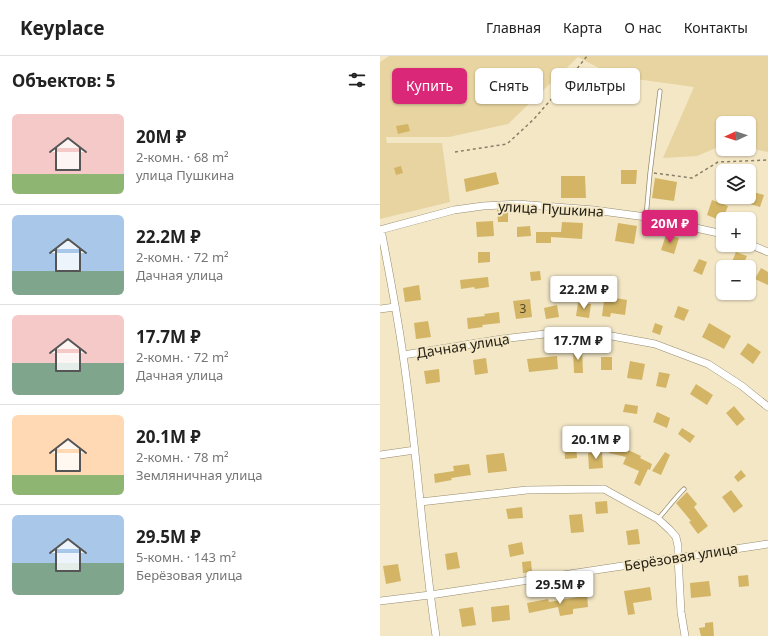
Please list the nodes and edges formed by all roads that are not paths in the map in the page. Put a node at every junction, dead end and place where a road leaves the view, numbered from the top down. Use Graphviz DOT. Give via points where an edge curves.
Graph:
graph roads {
  1 [pos="660,91"];
  2 [pos="646,217"];
  3 [pos="380,230"];
  4 [pos="716,232"];
  5 [pos="756,247"];
  6 [pos="768,252"];
  7 [pos="395,307"];
  8 [pos="380,309"];
  9 [pos="403,355"];
  10 [pos="768,407"];
  11 [pos="415,450"];
  12 [pos="380,455"];
  13 [pos="684,489"];
  14 [pos="420,502"];
  15 [pos="658,519"];
  16 [pos="768,544"];
  17 [pos="678,557"];
  18 [pos="430,595"];
  19 [pos="380,601"];
  20 [pos="436,636"];
  21 [pos="685,636"];
  1 -- 2 [label="lane"];
  2 -- 3 [label="street, улица Пушкина" via="517,204 454,210"];
  2 -- 4 [label="street, улица Пушкина"];
  3 -- 7 [label="street"];
  5 -- 6 [label="street"];
  7 -- 8 [label="street"];
  7 -- 9 [label="street"];
  9 -- 10 [label="street, Дачная улица" via="502,339 590,332 655,344 708,364"];
  9 -- 11 [label="street"];
  11 -- 12 [label="street"];
  11 -- 14 [label="street"];
  13 -- 15 [label="lane"];
  14 -- 15 [label="street" via="527,490 604,489"];
  14 -- 18 [label="street"];
  15 -- 17 [label="street" via="676,538"];
  16 -- 17 [label="street, Берёзовая улица"];
  17 -- 18 [label="street, Берёзовая улица"];
  17 -- 21 [label="street"];
  18 -- 19 [label="street, Берёзовая улица"];
  18 -- 20 [label="street"];
}
